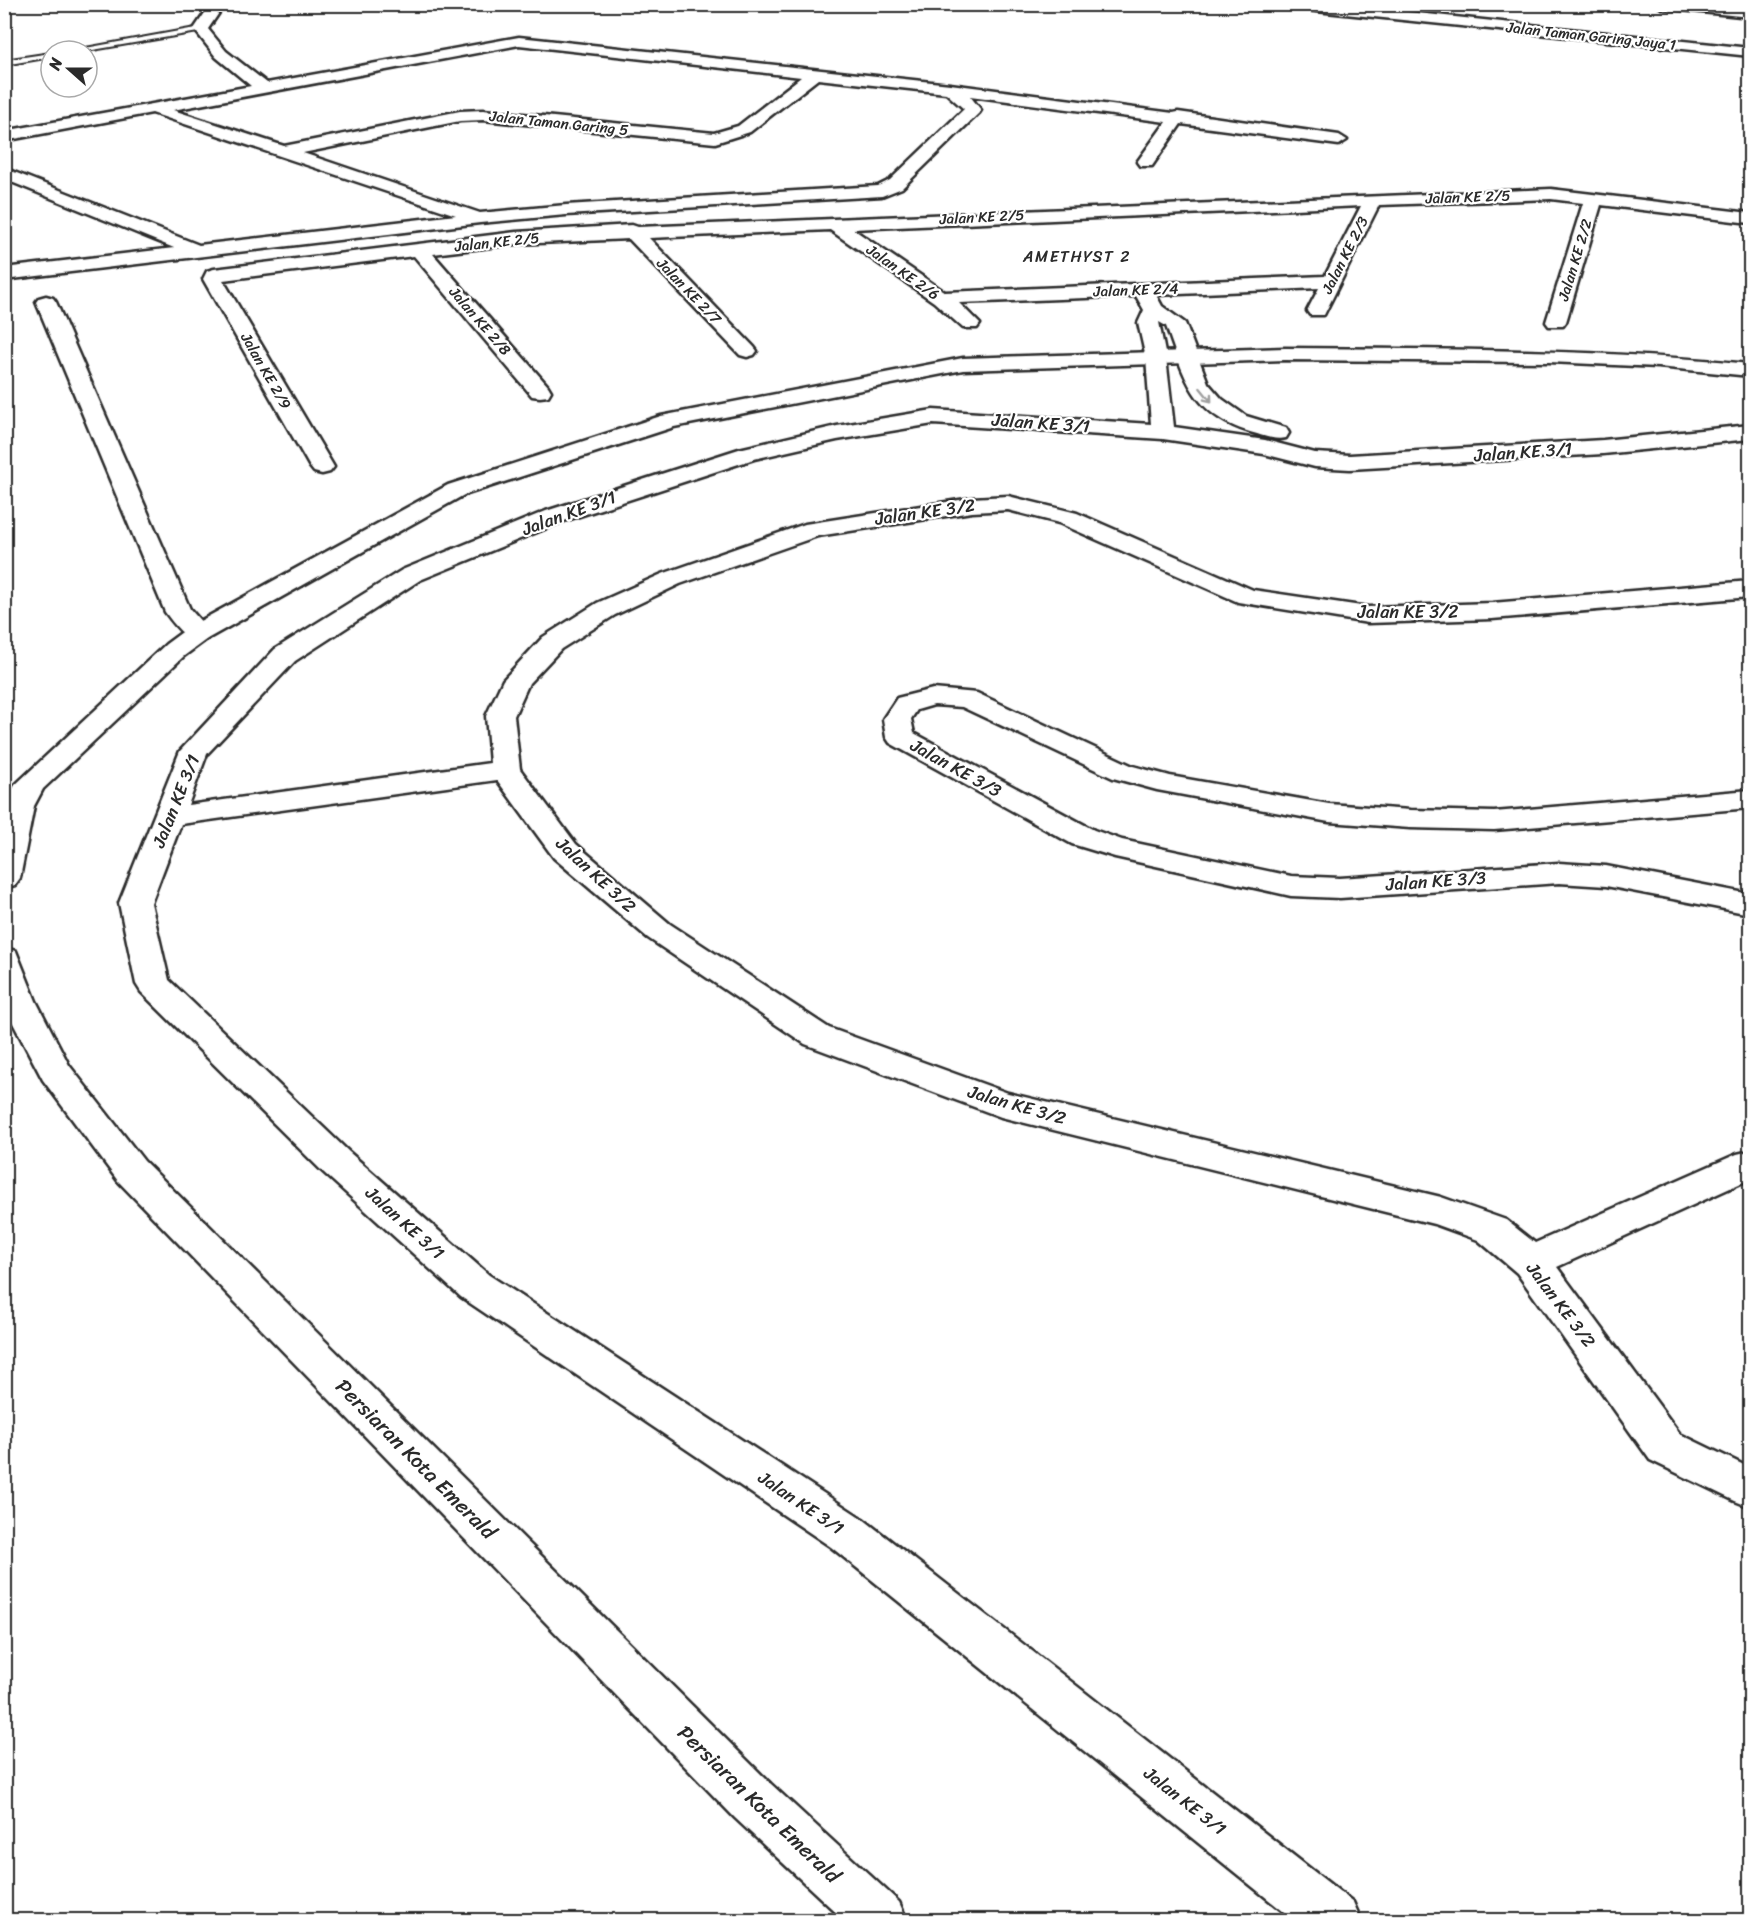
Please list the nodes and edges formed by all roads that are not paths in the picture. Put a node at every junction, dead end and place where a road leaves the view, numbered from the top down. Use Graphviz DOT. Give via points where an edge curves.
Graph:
graph roads {
  1 [pos="218,4"];
  2 [pos="1287,4"];
  3 [pos="1662,4"];
  4 [pos="1495,11"];
  5 [pos="1750,13"];
  6 [pos="1486,25"];
  7 [pos="201,28"];
  8 [pos="99,46"];
  9 [pos="1750,52"];
  10 [pos="39,57"];
  11 [pos="4,63"];
  12 [pos="815,74"];
  13 [pos="262,87"];
  14 [pos="950,89"];
  15 [pos="154,109"];
  16 [pos="1178,117"];
  17 [pos="4,136"];
  18 [pos="1340,140"];
  19 [pos="286,151"];
  20 [pos="1146,162"];
  21 [pos="4,173"];
  22 [pos="1594,198"];
  23 [pos="1373,200"];
  24 [pos="480,218"];
  25 [pos="1750,218"];
  26 [pos="834,224"];
  27 [pos="632,231"];
  28 [pos="419,250"];
  29 [pos="196,251"];
  30 [pos="4,273"];
  31 [pos="214,275"];
  32 [pos="1332,282"];
  33 [pos="1143,290"];
  34 [pos="941,298"];
  35 [pos="46,302"];
  36 [pos="1154,310"];
  37 [pos="1317,311"];
  38 [pos="1556,322"];
  39 [pos="970,324"];
  40 [pos="747,351"];
  41 [pos="1189,357"];
  42 [pos="1156,358"];
  43 [pos="1750,370"];
  44 [pos="540,391"];
  45 [pos="1163,432"];
  46 [pos="1750,432"];
  47 [pos="1415,459"];
  48 [pos="322,468"];
  49 [pos="1750,589"];
  50 [pos="198,633"];
  51 [pos="505,770"];
  52 [pos="1750,799"];
  53 [pos="1706,804"];
  54 [pos="15,806"];
  55 [pos="168,817"];
  56 [pos="1750,817"];
  57 [pos="4,878"];
  58 [pos="1750,904"];
  59 [pos="4,959"];
  60 [pos="1750,1164"];
  61 [pos="1531,1262"];
  62 [pos="1750,1488"];
  63 [pos="880,1920"];
  64 [pos="1335,1920"];
  1 -- 7 [label="street"];
  2 -- 6 [label="street, Jalan Taman Garing Jaya 1"];
  3 -- 5 [label="street"];
  4 -- 6 [label="street"];
  6 -- 9 [label="street, Jalan Taman Garing Jaya 1"];
  7 -- 8 [label="lane"];
  7 -- 13 [label="street" via="221,54"];
  10 -- 11 [label="lane"];
  12 -- 13 [label="street" via="519,41"];
  12 -- 14 [label="street"];
  12 -- 19 [label="street, Jalan Taman Garing 5" via="744,129 715,138 483,115 460,116"];
  13 -- 15 [label="street"];
  14 -- 16 [label="street"];
  14 -- 24 [label="street" via="973,110 896,184 882,191"];
  15 -- 17 [label="street"];
  15 -- 19 [label="street"];
  16 -- 18 [label="street"];
  16 -- 20 [label="street"];
  19 -- 24 [label="street"];
  21 -- 29 [label="street"];
  22 -- 23 [label="street, Jalan KE 2/5" via="1551,194"];
  22 -- 25 [label="street, Jalan KE 2/5"];
  22 -- 38 [label="street, Jalan KE 2/2"];
  23 -- 26 [label="street, Jalan KE 2/5"];
  23 -- 32 [label="street, Jalan KE 2/3"];
  24 -- 29 [label="street"];
  26 -- 27 [label="street, Jalan KE 2/5"];
  26 -- 34 [label="street, Jalan KE 2/6"];
  27 -- 28 [label="street, Jalan KE 2/5" via="516,238"];
  27 -- 40 [label="street, Jalan KE 2/7"];
  28 -- 31 [label="street, Jalan KE 2/5"];
  28 -- 44 [label="street, Jalan KE 2/8"];
  29 -- 30 [label="street"];
  31 -- 48 [label="street, Jalan KE 2/9"];
  32 -- 33 [label="street, Jalan KE 2/4"];
  32 -- 37 [label="street, Jalan KE 2/3"];
  33 -- 34 [label="street, Jalan KE 2/4"];
  33 -- 36 [label="street"];
  34 -- 39 [label="street, Jalan KE 2/6"];
  35 -- 50 [label="street" via="177,612"];
  36 -- 41 [label="street" via="1175,323"];
  36 -- 42 [label="street" via="1148,323"];
  41 -- 42 [label="street"];
  41 -- 43 [label="street" via="1550,356"];
  41 -- 47 [label="street, one-way" via="1198,385 1214,404 1238,421 1352,451"];
  42 -- 45 [label="street"];
  42 -- 50 [label="street" via="963,364 669,421 456,490"];
  45 -- 47 [label="street, Jalan KE 3/1" via="1265,447 1315,460"];
  45 -- 55 [label="street, Jalan KE 3/1" via="933,417 747,453 555,516 411,575 285,655 194,751"];
  46 -- 47 [label="street, Jalan KE 3/1" via="1603,447"];
  49 -- 51 [label="street, Jalan KE 3/2" via="1492,611 1368,615 1247,597 1068,519 1008,503 972,505 814,529 670,579 606,609 552,643 517,680 500,716"];
  50 -- 54 [label="street" via="175,650"];
  51 -- 55 [label="street"];
  51 -- 61 [label="street, Jalan KE 3/2" via="565,851 659,931 817,1036 1001,1104 1440,1211 1492,1230"];
  52 -- 53 [label="street, Jalan KE 3/3"];
  53 -- 56 [label="street"];
  53 -- 58 [label="street, Jalan KE 3/3" via="1494,821 1329,813 1167,784 1123,772 967,699 933,697 907,704 897,719 900,737 1083,837 1126,851 1291,886 1340,888 1559,873 1606,876"];
  54 -- 57 [label="street"];
  55 -- 64 [label="street, Jalan KE 3/1" via="135,903 153,984 336,1162 476,1286 847,1533"];
  59 -- 63 [label="street, Persiaran Kota Emerald" via="19,1001 55,1071 131,1171 753,1801"];
  60 -- 61 [label="street"];
  61 -- 62 [label="street, Jalan KE 3/2" via="1665,1447"];
}
